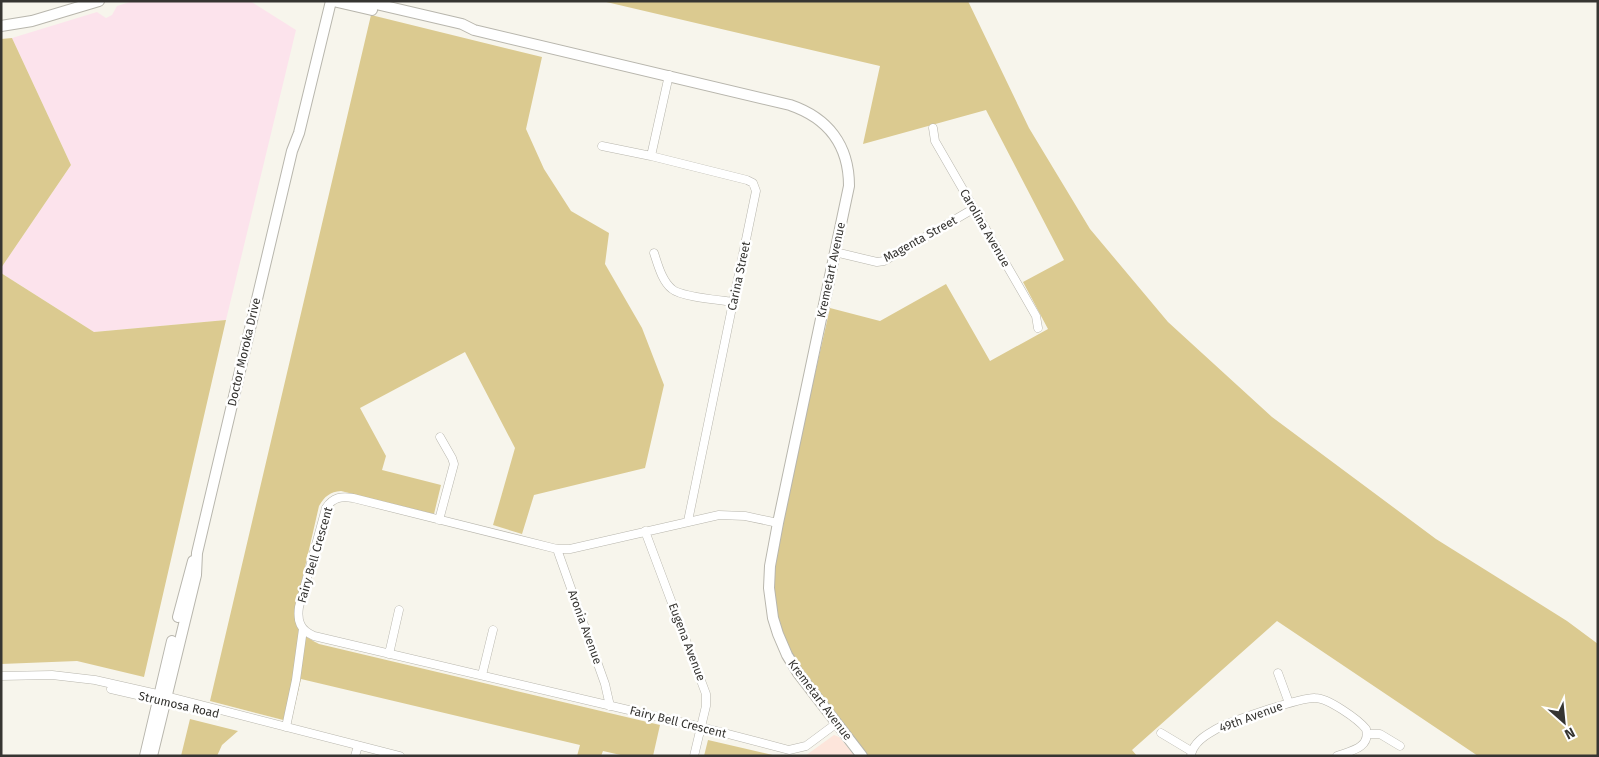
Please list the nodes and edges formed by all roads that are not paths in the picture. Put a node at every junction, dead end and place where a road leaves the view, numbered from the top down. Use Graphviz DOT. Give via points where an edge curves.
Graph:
graph roads {
  1 [pos="99,1"];
  2 [pos="324,1"];
  3 [pos="332,1"];
  4 [pos="363,1"];
  5 [pos="1,26"];
  6 [pos="474,30"];
  7 [pos="669,75"];
  8 [pos="933,128"];
  9 [pos="602,146"];
  10 [pos="292,151"];
  11 [pos="651,156"];
  12 [pos="973,209"];
  13 [pos="835,252"];
  14 [pos="654,253"];
  15 [pos="734,302"];
  16 [pos="1038,328"];
  17 [pos="440,437"];
  18 [pos="439,520"];
  19 [pos="688,521"];
  20 [pos="778,523"];
  21 [pos="645,531"];
  22 [pos="557,549"];
  23 [pos="399,610"];
  24 [pos="303,629"];
  25 [pos="493,630"];
  26 [pos="389,654"];
  27 [pos="1278,672"];
  28 [pos="482,675"];
  29 [pos="1,676"];
  30 [pos="162,698"];
  31 [pos="1288,703"];
  32 [pos="610,706"];
  33 [pos="837,723"];
  34 [pos="286,727"];
  35 [pos="701,728"];
  36 [pos="1161,733"];
  37 [pos="1367,734"];
  38 [pos="358,746"];
  39 [pos="1400,746"];
  40 [pos="1191,754"];
  41 [pos="145,756"];
  42 [pos="152,756"];
  43 [pos="355,756"];
  44 [pos="400,756"];
  45 [pos="694,756"];
  46 [pos="862,756"];
  47 [pos="1337,756"];
  1 -- 5 [label="street" via="32,21"];
  2 -- 10 [label="street, Doctor Moroka Drive" via="292,138"];
  3 -- 6 [label="street, Kremetart Avenue" via="461,30"];
  3 -- 10 [label="street, Doctor Moroka Drive"];
  4 -- 6 [label="street, Kremetart Avenue" via="462,24"];
  6 -- 7 [label="street, Kremetart Avenue"];
  7 -- 11 [label="street"];
  7 -- 13 [label="street, Kremetart Avenue" via="790,105 808,112 824,124 841,145 849,175"];
  8 -- 12 [label="street, Carolina Avenue" via="935,141"];
  9 -- 11 [label="street, Carina Street"];
  10 -- 30 [label="street, Doctor Moroka Drive" via="190,568"];
  11 -- 15 [label="street, Carina Street" via="747,180 754,186 757,193"];
  12 -- 13 [label="street, Magenta Street" via="884,261"];
  12 -- 16 [label="street, Carolina Avenue" via="1036,316"];
  13 -- 20 [label="street, Kremetart Avenue"];
  14 -- 15 [label="street" via="672,290"];
  15 -- 19 [label="street, Carina Street"];
  17 -- 18 [label="street" via="454,464"];
  18 -- 22 [label="street, Fairy Bell Crescent"];
  18 -- 24 [label="street, Fairy Bell Crescent" via="348,498 338,498 330,503 299,607 298,620"];
  19 -- 20 [label="street, Fairy Bell Crescent" via="731,514"];
  19 -- 21 [label="street, Fairy Bell Crescent"];
  20 -- 33 [label="street, Kremetart Avenue" via="768,588 773,618 787,655"];
  21 -- 22 [label="street, Fairy Bell Crescent" via="570,549"];
  21 -- 35 [label="street, Eugena Avenue" via="704,688 706,706"];
  22 -- 32 [label="street, Aronia Avenue"];
  23 -- 26 [label="street"];
  24 -- 26 [label="street, Fairy Bell Crescent" via="314,636"];
  24 -- 34 [label="street"];
  25 -- 28 [label="street"];
  26 -- 28 [label="street, Fairy Bell Crescent"];
  27 -- 31 [label="street, 49th Avenue"];
  28 -- 32 [label="street, Fairy Bell Crescent"];
  29 -- 30 [label="street, Strumosa Road" via="52,675 82,679"];
  30 -- 34 [label="street, Strumosa Road"];
  30 -- 41 [label="street, Doctor Moroka Drive"];
  30 -- 42 [label="street, Doctor Moroka Drive"];
  31 -- 37 [label="street, 49th Avenue" via="1310,698 1325,700 1357,721"];
  31 -- 40 [label="street, 49th Avenue" via="1214,730 1198,742"];
  32 -- 35 [label="street, Fairy Bell Crescent"];
  33 -- 35 [label="street, Fairy Bell Crescent" via="806,746 789,750"];
  33 -- 46 [label="street, Kremetart Avenue"];
  34 -- 38 [label="street, Strumosa Road"];
  35 -- 45 [label="street, Eugena Avenue"];
  36 -- 40 [label="street, 49th Avenue"];
  37 -- 39 [label="street" via="1380,734"];
  37 -- 47 [label="street" via="1358,749"];
  38 -- 43 [label="street"];
  38 -- 44 [label="street, Strumosa Road"];
}
